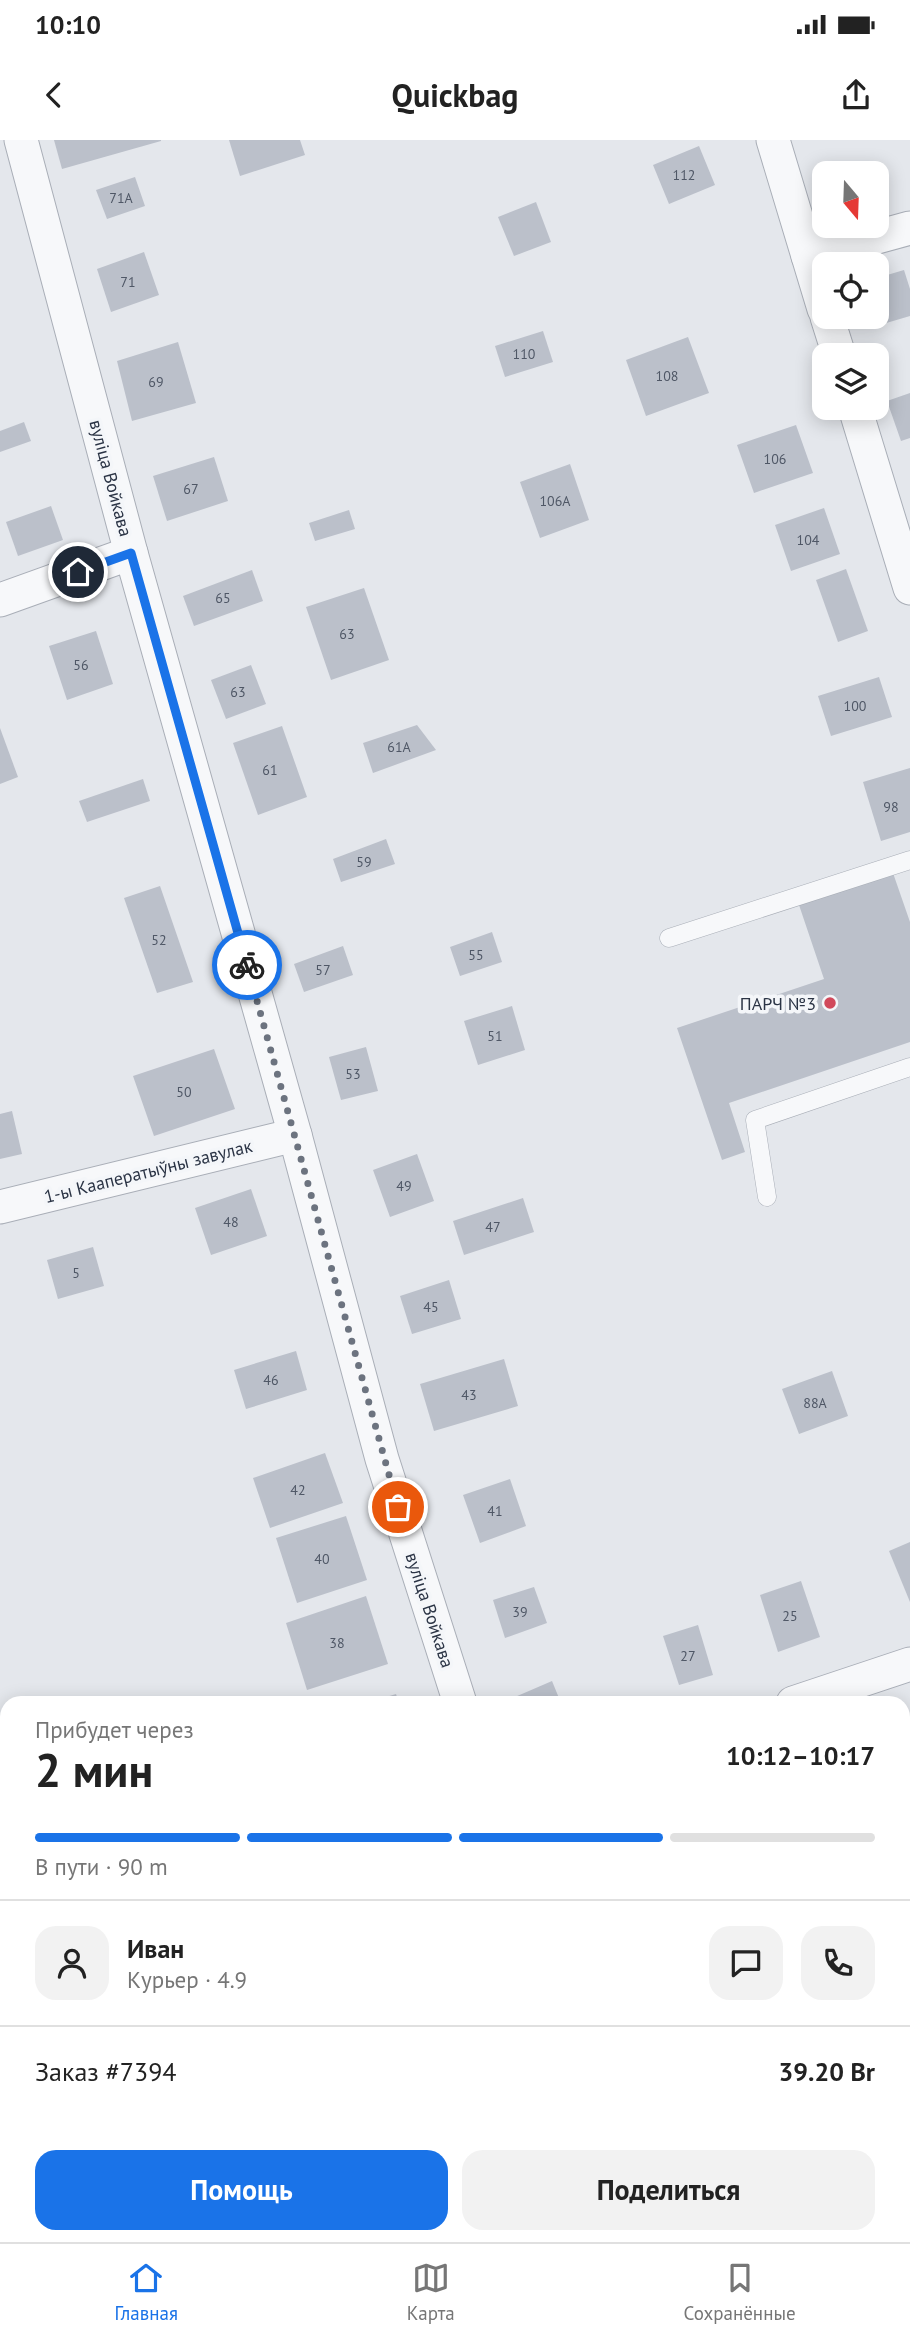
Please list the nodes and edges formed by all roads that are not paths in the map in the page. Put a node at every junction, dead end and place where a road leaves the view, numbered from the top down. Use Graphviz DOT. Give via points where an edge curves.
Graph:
graph roads {
  1 [pos="21,140"];
  2 [pos="773,140"];
  3 [pos="910,228"];
  4 [pos="808,256"];
  5 [pos="812,269"];
  6 [pos="859,420"];
  7 [pos="131,553"];
  8 [pos="910,588"];
  9 [pos="0,600"];
  10 [pos="910,860"];
  11 [pos="668,938"];
  12 [pos="910,1067"];
  13 [pos="295,1135"];
  14 [pos="767,1197"];
  15 [pos="0,1207"];
  16 [pos="910,1664"];
  17 [pos="458,1696"];
  18 [pos="814,1696"];
  1 -- 7 [label="street, вуліца Войкава"];
  2 -- 4 [label="street"];
  3 -- 4 [label="street"];
  4 -- 5 [label="street"];
  6 -- 8 [label="street"];
  7 -- 9 [label="street"];
  7 -- 13 [label="street, вуліца Войкава"];
  10 -- 11 [label="lane"];
  12 -- 14 [label="lane" via="755,1119"];
  13 -- 15 [label="street, 1-ы Кааператыўны завулак"];
  13 -- 17 [label="street, вуліца Войкава" via="382,1459"];
  16 -- 18 [label="street"];
}
